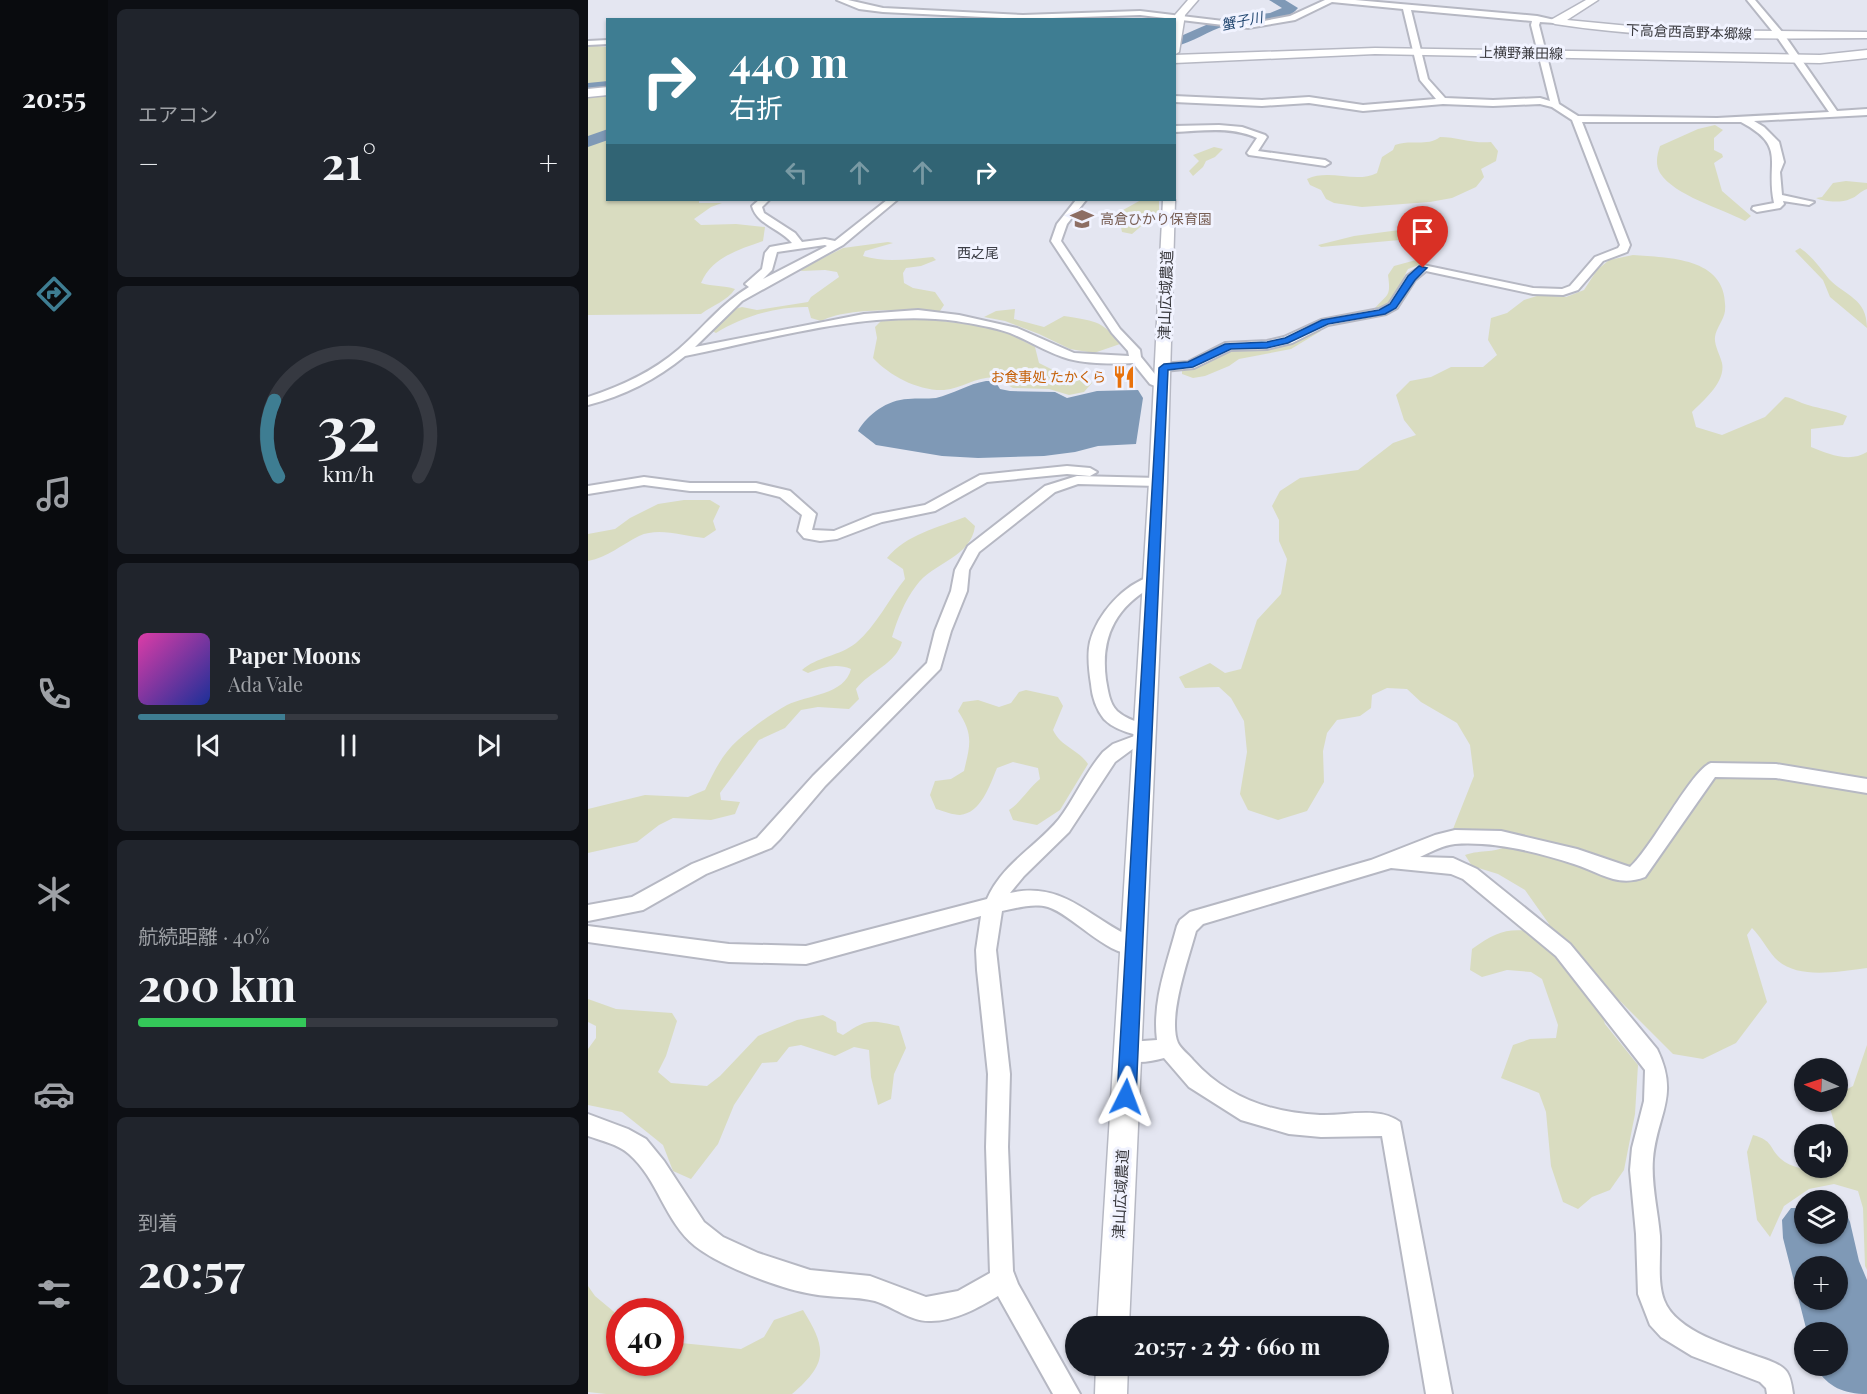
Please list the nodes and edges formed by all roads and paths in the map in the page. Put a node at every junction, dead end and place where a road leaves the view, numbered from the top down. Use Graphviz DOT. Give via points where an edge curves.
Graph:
graph roads {
  1 [pos="841,0"];
  2 [pos="1193,0"];
  3 [pos="1331,0"];
  4 [pos="1593,0"];
  5 [pos="1751,0"];
  6 [pos="933,1"];
  7 [pos="1406,6"];
  8 [pos="912,12"];
  9 [pos="927,13"];
  10 [pos="908,18"];
  11 [pos="1179,18"];
  12 [pos="1537,18"];
  13 [pos="1555,21"];
  14 [pos="1780,35"];
  15 [pos="1867,35"];
  16 [pos="606,42"];
  17 [pos="588,43"];
  18 [pos="1176,46"];
  19 [pos="1418,51"];
  20 [pos="1542,54"];
  21 [pos="1867,54"];
  22 [pos="1176,59"];
  23 [pos="1796,59"];
  24 [pos="606,91"];
  25 [pos="588,93"];
  26 [pos="1176,99"];
  27 [pos="1443,101"];
  28 [pos="1555,105"];
  29 [pos="1867,112"];
  30 [pos="1835,114"];
  31 [pos="1576,119"];
  32 [pos="1743,120"];
  33 [pos="1176,129"];
  34 [pos="1325,163"];
  35 [pos="1779,196"];
  36 [pos="763,201"];
  37 [pos="891,201"];
  38 [pos="1080,201"];
  39 [pos="1168,201"];
  40 [pos="1809,202"];
  41 [pos="1757,209"];
  42 [pos="837,244"];
  43 [pos="799,245"];
  44 [pos="738,299"];
  45 [pos="681,353"];
  46 [pos="1135,359"];
  47 [pos="1163,376"];
  48 [pos="588,401"];
  49 [pos="1153,482"];
  50 [pos="588,490"];
  51 [pos="1152,582"];
  52 [pos="1144,735"];
  53 [pos="1867,786"];
  54 [pos="1392,860"];
  55 [pos="993,905"];
  56 [pos="588,913"];
  57 [pos="588,934"];
  58 [pos="1134,946"];
  59 [pos="1168,1047"];
  60 [pos="1129,1052"];
  61 [pos="588,1125"];
  62 [pos="1003,1279"];
  63 [pos="1114,1316"];
  64 [pos="1112,1376"];
  65 [pos="1067,1394"];
  66 [pos="1111,1394"];
  67 [pos="1439,1394"];
  68 [pos="1780,1394"];
  1 -- 8 [label="street" via="872,9"];
  2 -- 11 [label="street"];
  3 -- 7 [label="street"];
  3 -- 11 [label="street" via="1300,15 1267,24 1241,26"];
  4 -- 13 [label="main road"];
  5 -- 14 [label="street"];
  6 -- 9 [label="street"];
  7 -- 12 [label="street"];
  7 -- 19 [label="street"];
  8 -- 9 [label="street"];
  8 -- 10 [label="street"];
  9 -- 11 [label="street" via="1023,17 1140,13"];
  11 -- 18 [label="street"];
  12 -- 13 [label="street"];
  12 -- 20 [label="street"];
  13 -- 14 [label="main road, 下高倉西高野本郷線" via="1624,30"];
  14 -- 15 [label="main road, 下高倉西高野本郷線"];
  14 -- 23 [label="street"];
  16 -- 17 [label="street"];
  19 -- 20 [label="main road, 上横野兼田線"];
  19 -- 22 [label="main road, 上横野兼田線"];
  19 -- 27 [label="street" via="1424,80"];
  20 -- 23 [label="main road, 上横野兼田線"];
  20 -- 28 [label="street"];
  21 -- 23 [label="main road, 上横野兼田線"];
  23 -- 30 [label="street"];
  24 -- 25 [label="main road"];
  26 -- 27 [label="street" via="1309,100 1363,108"];
  27 -- 28 [label="street" via="1531,100"];
  28 -- 31 [label="street"];
  29 -- 30 [label="street"];
  30 -- 32 [label="street"];
  31 -- 32 [label="street"];
  31 -- 47 [label="street" via="1625,245 1623,250 1599,259 1574,288 1563,292 1533,291 1423,268 1411,278 1393,306 1382,312 1325,322 1288,340 1267,345 1229,346"];
  32 -- 35 [label="street" via="1761,129 1774,142 1779,162 1775,185"];
  33 -- 34 [label="street" via="1229,128 1250,132 1262,137 1251,153"];
  35 -- 40 [label="street"];
  35 -- 41 [label="street" via="1776,206"];
  36 -- 43 [label="street" via="757,206 759,214 791,235"];
  37 -- 42 [label="street"];
  38 -- 46 [label="street" via="1062,224 1056,241 1116,331 1134,350"];
  39 -- 47 [label="street, 津山広域農道"];
  42 -- 43 [label="street"];
  42 -- 44 [label="street"];
  43 -- 44 [label="street" via="770,253 767,270 738,291 733,298"];
  44 -- 45 [label="street"];
  45 -- 46 [label="street" via="864,317 918,313 1013,330 1072,356"];
  45 -- 48 [label="street" via="630,388"];
  46 -- 47 [label="street" via="1154,381"];
  47 -- 49 [label="street, 津山広域農道"];
  49 -- 50 [label="street" via="1079,470 985,478 936,506 880,518 830,537 809,535 805,531 808,514 777,490 644,481"];
  49 -- 51 [label="street, 津山広域農道"];
  49 -- 56 [label="street" via="1077,480 1050,489 973,549 965,560 959,591 928,673 819,781 774,834 764,843 699,869 636,904"];
  51 -- 52 [label="street, 津山広域農道"];
  51 -- 52 [label="street" via="1131,592 1098,638 1096,649 1098,686 1107,711"];
  52 -- 55 [label="street" via="1108,758 1093,775 1060,830 1020,869"];
  52 -- 58 [label="street, 津山広域農道"];
  53 -- 54 [label="street" via="1776,771 1712,770 1638,872 1630,875 1536,845 1479,836 1441,840"];
  54 -- 59 [label="street" via="1197,918 1187,926 1167,1001"];
  54 -- 68 [label="street" via="1453,866 1470,874 1563,950 1649,1056 1656,1070 1656,1087 1640,1179 1652,1304 1665,1325 1682,1339 1768,1373 1778,1381"];
  55 -- 57 [label="street" via="806,955 729,952"];
  55 -- 58 [label="street" via="1037,897 1054,901 1117,941"];
  55 -- 62 [label="street" via="985,950 999,1065 999,1256"];
  58 -- 60 [label="street, 津山広域農道"];
  59 -- 60 [label="street"];
  59 -- 67 [label="street" via="1197,1080 1241,1110 1289,1123 1384,1124 1392,1130"];
  60 -- 63 [label="street, 津山広域農道"];
  61 -- 62 [label="street" via="636,1146 704,1238 788,1277 875,1289 929,1310 965,1301"];
  62 -- 65 [label="street"];
  64 -- 66 [label="street"];
}
